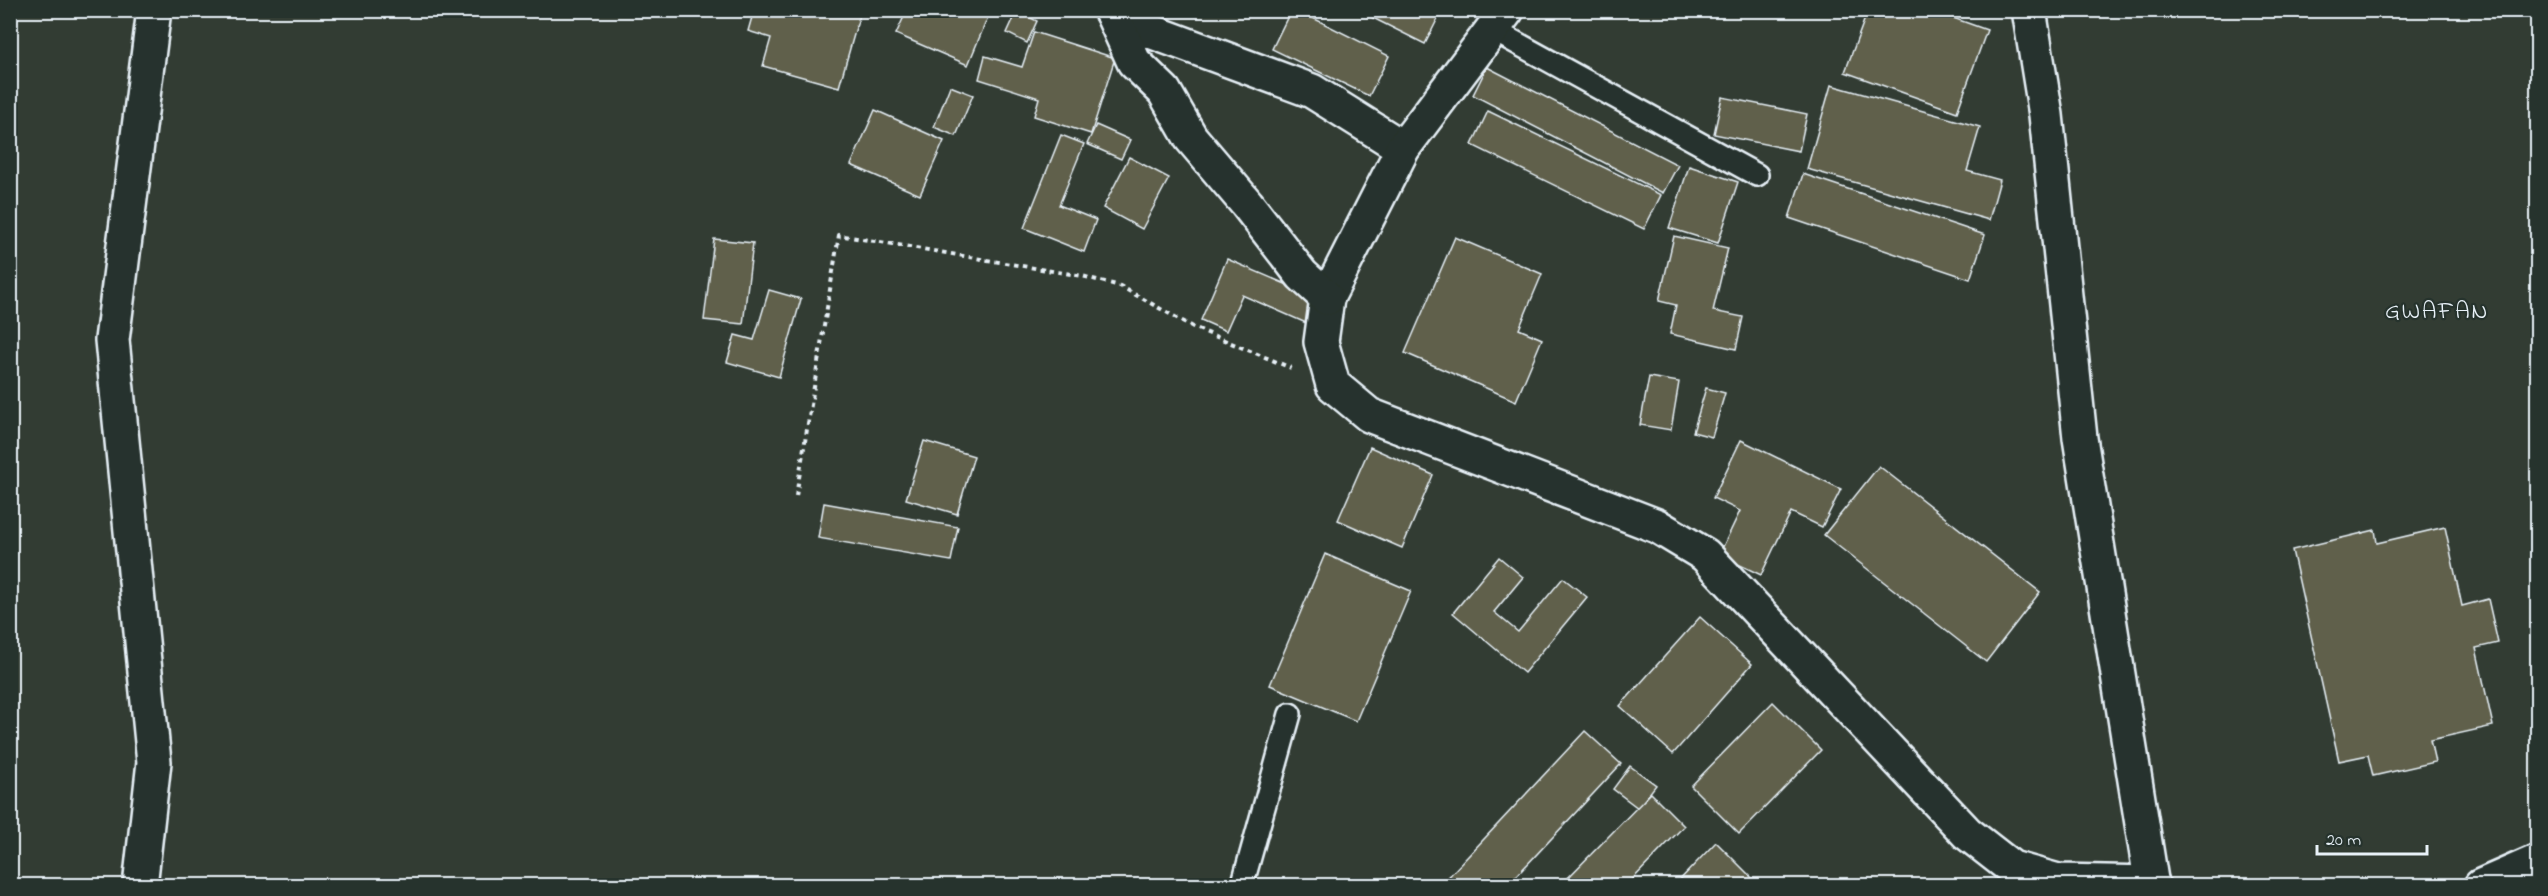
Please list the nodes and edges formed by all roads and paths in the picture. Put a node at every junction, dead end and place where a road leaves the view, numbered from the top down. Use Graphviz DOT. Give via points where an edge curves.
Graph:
graph roads {
  1 [pos="154,10"];
  2 [pos="2029,10"];
  3 [pos="1110,11"];
  4 [pos="1500,20"];
  5 [pos="1402,148"];
  6 [pos="1757,175"];
  7 [pos="1327,298"];
  8 [pos="1333,385"];
  9 [pos="796,496"];
  10 [pos="1290,714"];
  11 [pos="2538,861"];
  12 [pos="2152,884"];
  13 [pos="140,885"];
  14 [pos="1242,885"];
  15 [pos="2481,885"];
  1 -- 13 [label="street" via="112,340 154,762"];
  2 -- 12 [label="street" via="2046,115 2080,438"];
  3 -- 5 [label="street" via="1142,28 1312,91"];
  3 -- 7 [label="street" via="1134,62 1164,91 1191,138 1302,275"];
  4 -- 5 [label="street"];
  4 -- 6 [label="lane"];
  5 -- 7 [label="street"];
  7 -- 8 [label="street" via="1321,342"];
  8 -- 9 [label="path" via="1193,327 1119,286 1082,276 839,235"];
  8 -- 12 [label="street" via="1369,415 1657,526 1705,555 1967,833 2012,868 2058,881"];
  10 -- 14 [label="lane"];
  11 -- 15 [label="street"];
}
